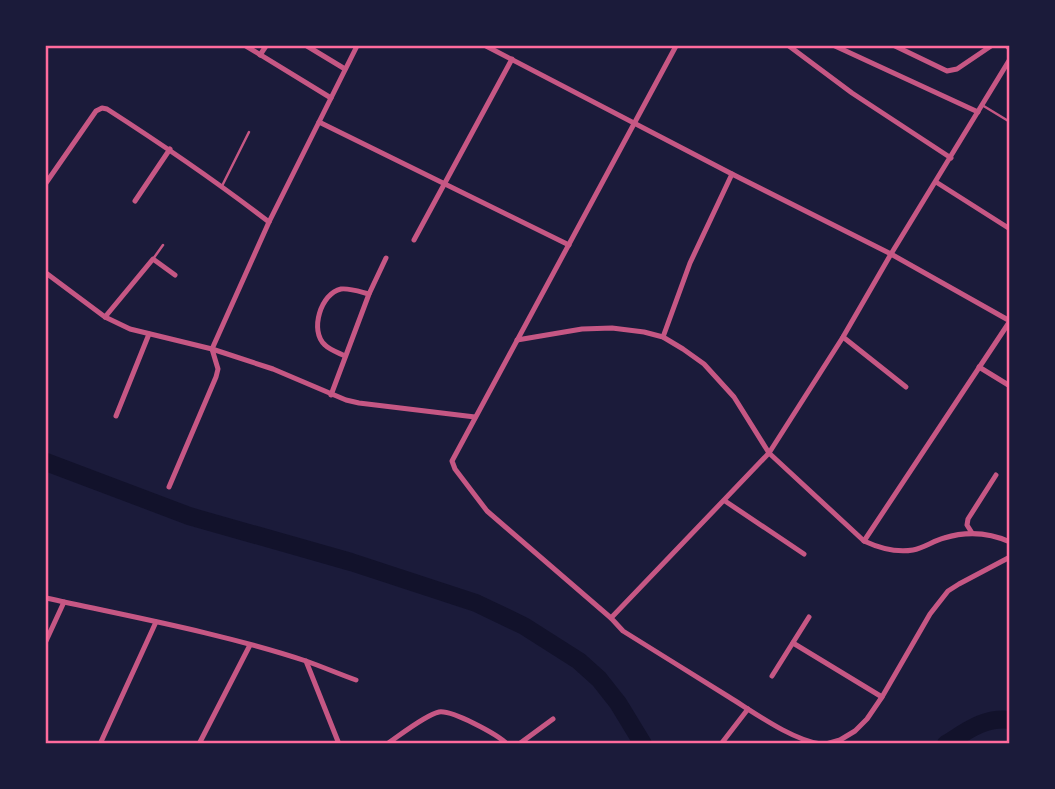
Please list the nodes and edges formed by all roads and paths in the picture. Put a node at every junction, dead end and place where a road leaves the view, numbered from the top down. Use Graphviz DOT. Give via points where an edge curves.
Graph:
graph roads {
  1 [pos="246,46"];
  2 [pos="266,46"];
  3 [pos="307,46"];
  4 [pos="357,46"];
  5 [pos="486,46"];
  6 [pos="676,46"];
  7 [pos="789,46"];
  8 [pos="835,46"];
  9 [pos="895,46"];
  10 [pos="991,46"];
  11 [pos="260,55"];
  12 [pos="512,59"];
  13 [pos="1010,59"];
  14 [pos="345,69"];
  15 [pos="331,98"];
  16 [pos="982,105"];
  17 [pos="978,112"];
  18 [pos="319,122"];
  19 [pos="1010,122"];
  20 [pos="635,123"];
  21 [pos="249,132"];
  22 [pos="170,149"];
  23 [pos="951,158"];
  24 [pos="732,174"];
  25 [pos="936,182"];
  26 [pos="46,183"];
  27 [pos="445,185"];
  28 [pos="222,186"];
  29 [pos="135,201"];
  30 [pos="269,222"];
  31 [pos="1010,229"];
  32 [pos="414,240"];
  33 [pos="163,245"];
  34 [pos="569,245"];
  35 [pos="891,254"];
  36 [pos="386,258"];
  37 [pos="153,259"];
  38 [pos="46,273"];
  39 [pos="175,275"];
  40 [pos="369,294"];
  41 [pos="104,317"];
  42 [pos="1009,321"];
  43 [pos="149,334"];
  44 [pos="663,337"];
  45 [pos="843,337"];
  46 [pos="517,340"];
  47 [pos="212,349"];
  48 [pos="345,356"];
  49 [pos="979,368"];
  50 [pos="1010,386"];
  51 [pos="906,387"];
  52 [pos="331,395"];
  53 [pos="116,416"];
  54 [pos="475,417"];
  55 [pos="769,453"];
  56 [pos="996,475"];
  57 [pos="169,487"];
  58 [pos="725,501"];
  59 [pos="972,533"];
  60 [pos="864,541"];
  61 [pos="1010,542"];
  62 [pos="804,554"];
  63 [pos="1010,557"];
  64 [pos="46,598"];
  65 [pos="64,602"];
  66 [pos="808,617"];
  67 [pos="611,618"];
  68 [pos="156,622"];
  69 [pos="46,641"];
  70 [pos="793,643"];
  71 [pos="250,645"];
  72 [pos="306,662"];
  73 [pos="772,676"];
  74 [pos="356,680"];
  75 [pos="882,697"];
  76 [pos="748,709"];
  77 [pos="553,719"];
  78 [pos="100,744"];
  79 [pos="199,744"];
  80 [pos="339,744"];
  81 [pos="387,744"];
  82 [pos="508,744"];
  83 [pos="519,744"];
  84 [pos="721,744"];
  85 [pos="824,744"];
  1 -- 11 [label="street"];
  2 -- 11 [label="street"];
  3 -- 14 [label="street"];
  4 -- 14 [label="street"];
  5 -- 12 [label="street"];
  6 -- 20 [label="street"];
  7 -- 23 [label="street"];
  8 -- 17 [label="street"];
  9 -- 10 [label="street" via="947,71"];
  11 -- 15 [label="street"];
  12 -- 20 [label="street"];
  12 -- 27 [label="street"];
  13 -- 16 [label="street"];
  14 -- 15 [label="street"];
  15 -- 18 [label="street"];
  16 -- 17 [label="street"];
  16 -- 19 [label="lane"];
  17 -- 23 [label="street"];
  18 -- 27 [label="street"];
  18 -- 30 [label="street"];
  20 -- 24 [label="street"];
  20 -- 34 [label="street"];
  21 -- 28 [label="lane"];
  22 -- 26 [label="street" via="102,108"];
  22 -- 28 [label="street"];
  22 -- 29 [label="street"];
  23 -- 25 [label="street"];
  24 -- 35 [label="street"];
  24 -- 44 [label="street" via="690,263"];
  25 -- 31 [label="street"];
  25 -- 35 [label="street"];
  27 -- 32 [label="street"];
  27 -- 34 [label="street"];
  28 -- 30 [label="street"];
  30 -- 47 [label="street"];
  33 -- 37 [label="lane"];
  34 -- 46 [label="street"];
  35 -- 42 [label="street"];
  35 -- 45 [label="street"];
  36 -- 40 [label="street"];
  37 -- 39 [label="street"];
  37 -- 41 [label="street"];
  38 -- 41 [label="street"];
  40 -- 48 [label="street"];
  40 -- 48 [label="street" via="337,290 322,309 317,323 319,338"];
  41 -- 43 [label="street"];
  42 -- 49 [label="street"];
  43 -- 47 [label="street"];
  43 -- 53 [label="street"];
  44 -- 46 [label="street" via="612,328"];
  44 -- 55 [label="street" via="704,364 723,383"];
  45 -- 51 [label="street"];
  45 -- 55 [label="street"];
  46 -- 54 [label="street"];
  47 -- 52 [label="street"];
  47 -- 57 [label="street" via="216,377"];
  48 -- 52 [label="street"];
  49 -- 50 [label="street"];
  49 -- 60 [label="street"];
  52 -- 54 [label="street" via="359,403"];
  54 -- 67 [label="street" via="452,461 455,469 487,511"];
  55 -- 58 [label="street"];
  55 -- 60 [label="street"];
  56 -- 59 [label="street" via="968,519"];
  58 -- 62 [label="street"];
  58 -- 67 [label="street"];
  59 -- 60 [label="street" via="914,550 877,548"];
  59 -- 61 [label="street"];
  63 -- 75 [label="street" via="948,591"];
  64 -- 65 [label="street"];
  65 -- 68 [label="street"];
  65 -- 69 [label="street"];
  66 -- 70 [label="street"];
  67 -- 76 [label="street" via="623,631"];
  68 -- 71 [label="street"];
  68 -- 78 [label="street"];
  70 -- 73 [label="street"];
  70 -- 75 [label="street"];
  71 -- 72 [label="street"];
  71 -- 79 [label="street"];
  72 -- 74 [label="street"];
  72 -- 80 [label="street"];
  75 -- 85 [label="street" via="855,731"];
  76 -- 84 [label="street"];
  76 -- 85 [label="street" via="796,737"];
  77 -- 83 [label="street"];
  81 -- 82 [label="street" via="440,712 495,733"];
}
